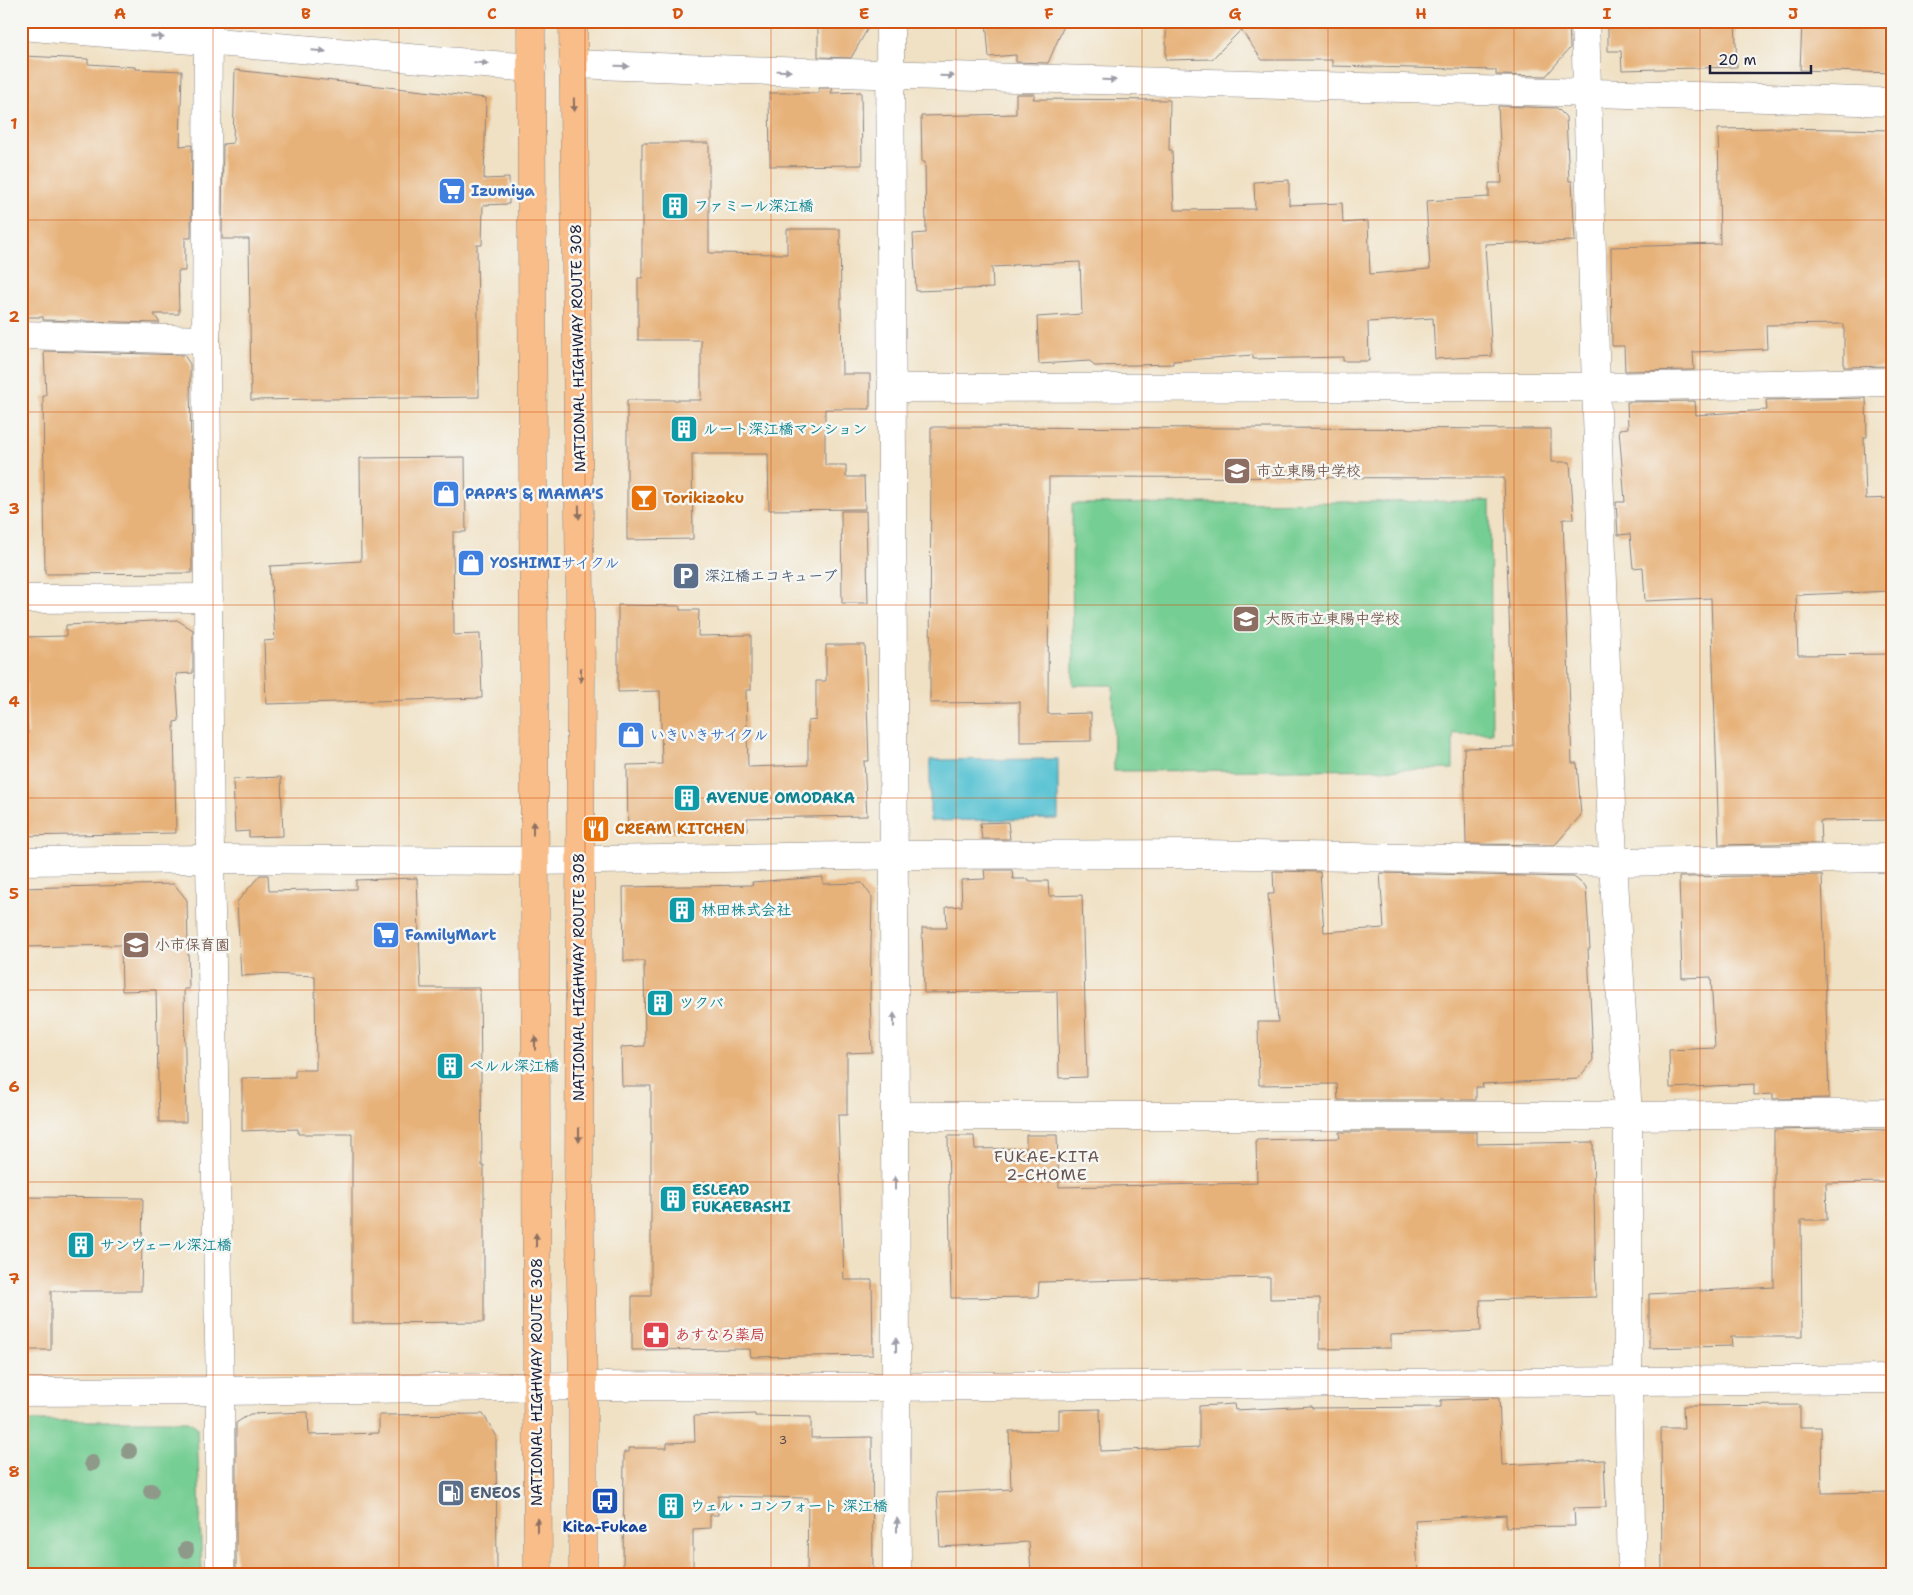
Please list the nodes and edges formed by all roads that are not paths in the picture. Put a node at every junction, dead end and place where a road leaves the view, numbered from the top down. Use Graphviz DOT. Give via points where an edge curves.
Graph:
graph roads {
  1 [pos="532,21"];
  2 [pos="572,21"];
  3 [pos="890,21"];
  4 [pos="1585,21"];
  5 [pos="21,26"];
  6 [pos="208,32"];
  7 [pos="573,64"];
  8 [pos="532,68"];
  9 [pos="890,75"];
  10 [pos="1587,92"];
  11 [pos="1892,102"];
  12 [pos="21,335"];
  13 [pos="206,340"];
  14 [pos="1892,382"];
  15 [pos="1596,387"];
  16 [pos="892,388"];
  17 [pos="209,598"];
  18 [pos="21,599"];
  19 [pos="894,856"];
  20 [pos="1892,858"];
  21 [pos="210,859"];
  22 [pos="579,860"];
  23 [pos="21,861"];
  24 [pos="534,861"];
  25 [pos="1614,862"];
  26 [pos="1892,1113"];
  27 [pos="895,1116"];
  28 [pos="1628,1116"];
  29 [pos="1892,1379"];
  30 [pos="1628,1380"];
  31 [pos="583,1386"];
  32 [pos="896,1386"];
  33 [pos="537,1387"];
  34 [pos="220,1391"];
  35 [pos="21,1392"];
  36 [pos="220,1574"];
  37 [pos="538,1574"];
  38 [pos="583,1574"];
  39 [pos="897,1574"];
  40 [pos="1632,1574"];
  1 -- 8 [label="highway, NATIONAL HIGHWAY ROUTE 308"];
  2 -- 7 [label="highway, NATIONAL HIGHWAY ROUTE 308"];
  3 -- 9 [label="street"];
  4 -- 10 [label="street"];
  5 -- 6 [label="street, one-way"];
  6 -- 8 [label="street, one-way"];
  6 -- 13 [label="street"];
  7 -- 9 [label="street, one-way"];
  7 -- 22 [label="highway, NATIONAL HIGHWAY ROUTE 308, one-way" via="581,666"];
  24 -- 8 [label="highway, NATIONAL HIGHWAY ROUTE 308, one-way"];
  9 -- 10 [label="street, one-way"];
  9 -- 16 [label="street"];
  10 -- 11 [label="street"];
  10 -- 15 [label="street"];
  12 -- 13 [label="street"];
  13 -- 17 [label="street"];
  14 -- 15 [label="street"];
  15 -- 16 [label="street"];
  15 -- 25 [label="street"];
  16 -- 19 [label="street"];
  17 -- 18 [label="street"];
  17 -- 21 [label="street"];
  19 -- 22 [label="street"];
  19 -- 25 [label="street" via="1202,854"];
  27 -- 19 [label="street, one-way"];
  20 -- 25 [label="street"];
  21 -- 23 [label="street"];
  21 -- 24 [label="street"];
  21 -- 34 [label="street"];
  22 -- 24 [label="street"];
  22 -- 31 [label="highway, NATIONAL HIGHWAY ROUTE 308, one-way"];
  33 -- 24 [label="highway, NATIONAL HIGHWAY ROUTE 308, one-way"];
  25 -- 28 [label="street"];
  26 -- 28 [label="street"];
  27 -- 28 [label="street"];
  32 -- 27 [label="street, one-way"];
  28 -- 30 [label="street"];
  29 -- 30 [label="street"];
  30 -- 32 [label="street"];
  30 -- 40 [label="street"];
  31 -- 32 [label="street"];
  31 -- 33 [label="street"];
  31 -- 38 [label="highway, NATIONAL HIGHWAY ROUTE 308"];
  39 -- 32 [label="street, one-way"];
  33 -- 34 [label="street"];
  37 -- 33 [label="highway, NATIONAL HIGHWAY ROUTE 308, one-way"];
  34 -- 35 [label="street"];
  34 -- 36 [label="street"];
}
